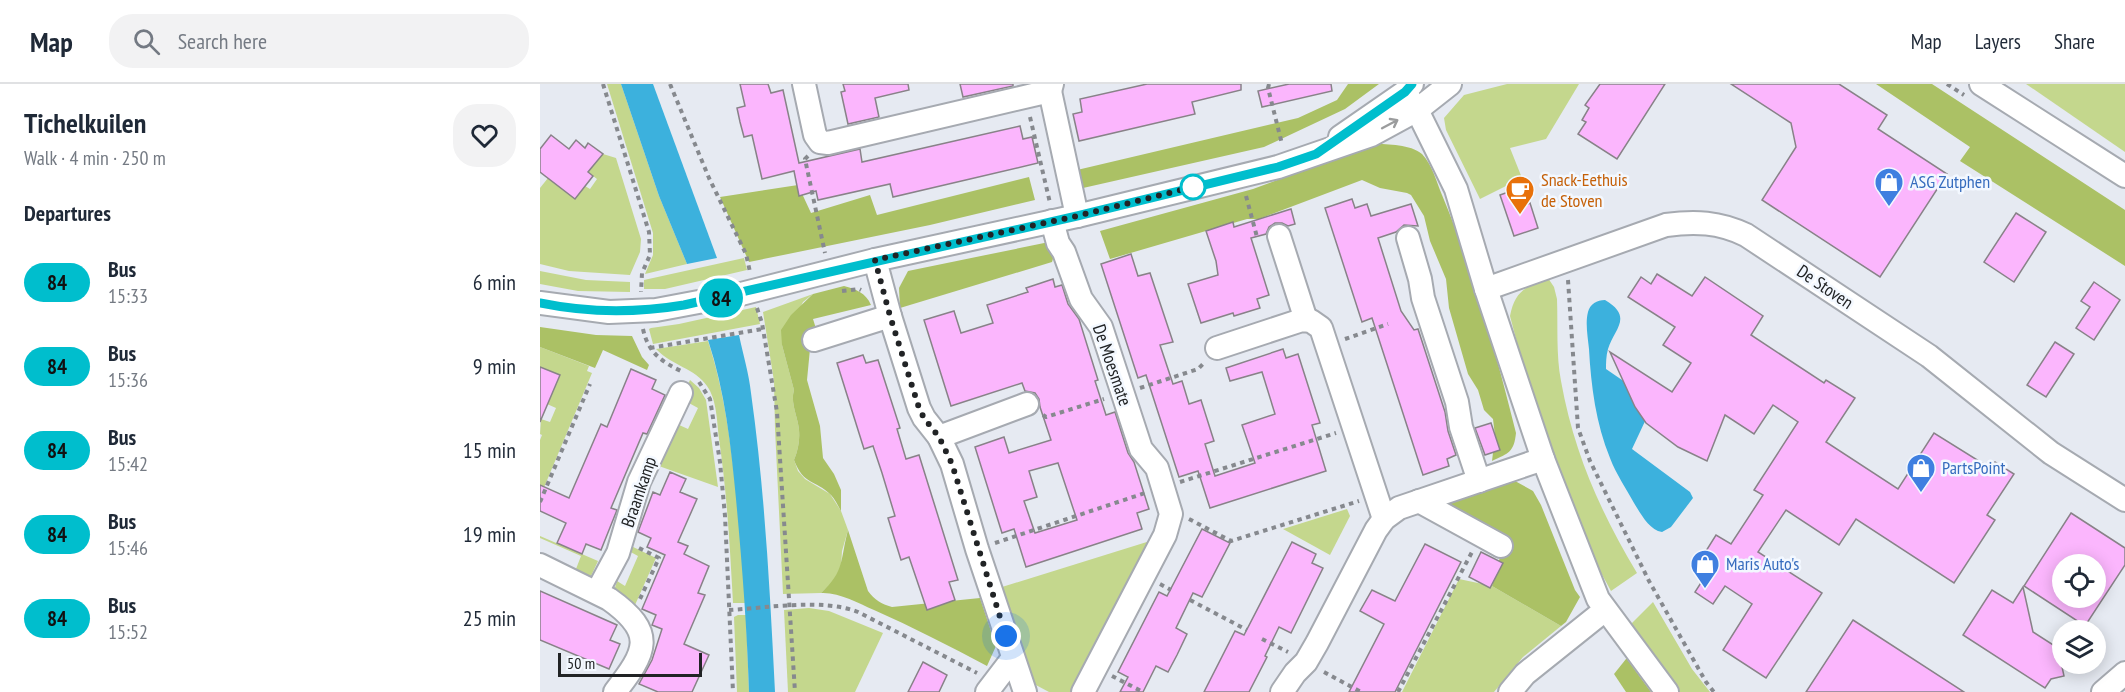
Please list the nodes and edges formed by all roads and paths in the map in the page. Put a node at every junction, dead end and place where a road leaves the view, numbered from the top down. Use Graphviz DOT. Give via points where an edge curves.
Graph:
graph roads {
  1 [pos="603,84"];
  2 [pos="670,84"];
  3 [pos="804,84"];
  4 [pos="1450,84"];
  5 [pos="1981,84"];
  6 [pos="1993,84"];
  7 [pos="1051,88"];
  8 [pos="1411,95"];
  9 [pos="1025,96"];
  10 [pos="2029,114"];
  11 [pos="820,142"];
  12 [pos="2125,176"];
  13 [pos="1077,216"];
  14 [pos="1052,221"];
  15 [pos="1279,236"];
  16 [pos="1408,238"];
  17 [pos="875,260"];
  18 [pos="1567,260"];
  19 [pos="830,272"];
  20 [pos="1486,289"];
  21 [pos="760,302"];
  22 [pos="540,303"];
  23 [pos="642,311"];
  24 [pos="884,317"];
  25 [pos="1306,320"];
  26 [pos="1388,324"];
  27 [pos="763,329"];
  28 [pos="814,340"];
  29 [pos="1327,345"];
  30 [pos="650,348"];
  31 [pos="1217,348"];
  32 [pos="689,383"];
  33 [pos="590,384"];
  34 [pos="1027,404"];
  35 [pos="939,437"];
  36 [pos="1543,459"];
  37 [pos="1479,481"];
  38 [pos="1376,495"];
  39 [pos="2125,500"];
  40 [pos="1419,501"];
  41 [pos="540,502"];
  42 [pos="1170,509"];
  43 [pos="1384,519"];
  44 [pos="1481,536"];
  45 [pos="622,540"];
  46 [pos="1501,546"];
  47 [pos="540,565"];
  48 [pos="597,592"];
  49 [pos="1190,600"];
  50 [pos="788,607"];
  51 [pos="729,610"];
  52 [pos="1605,610"];
  53 [pos="631,619"];
  54 [pos="1247,630"];
  55 [pos="1013,658"];
  56 [pos="1096,667"];
  57 [pos="2125,673"];
  58 [pos="991,687"];
  59 [pos="615,692"];
  60 [pos="733,692"];
  61 [pos="795,692"];
  62 [pos="1025,692"];
  63 [pos="1083,692"];
  64 [pos="1143,692"];
  65 [pos="1282,692"];
  66 [pos="1398,692"];
  67 [pos="1510,692"];
  68 [pos="1667,692"];
  69 [pos="1714,692"];
  70 [pos="2103,692"];
  1 -- 23 [label="path" via="649,232 650,255 640,279"];
  2 -- 21 [label="path" via="746,254"];
  3 -- 11 [label="street"];
  4 -- 8 [label="street"];
  5 -- 10 [label="street"];
  6 -- 10 [label="street"];
  7 -- 9 [label="street"];
  7 -- 13 [label="street"];
  8 -- 13 [label="street" via="1371,135 1278,167"];
  8 -- 20 [label="street" via="1456,189"];
  9 -- 11 [label="street"];
  9 -- 14 [label="path"];
  10 -- 12 [label="street"];
  11 -- 19 [label="path" via="805,159"];
  13 -- 14 [label="street"];
  14 -- 17 [label="street"];
  14 -- 42 [label="street, De Moesmate" via="1081,299 1101,327 1141,449 1157,468"];
  15 -- 25 [label="street"];
  16 -- 37 [label="street"];
  17 -- 19 [label="street"];
  17 -- 24 [label="street"];
  18 -- 20 [label="street, De Stoven"];
  18 -- 39 [label="street, De Stoven" via="1666,225 1688,222 1729,227 1929,356 2051,453"];
  18 -- 69 [label="path" via="1578,428 1590,461 1649,581"];
  19 -- 21 [label="street"];
  19 -- 24 [label="path" via="833,293 860,289"];
  20 -- 36 [label="street"];
  21 -- 23 [label="street"];
  21 -- 27 [label="path"];
  22 -- 23 [label="street" via="609,312"];
  23 -- 30 [label="path" via="643,330"];
  24 -- 28 [label="street"];
  24 -- 35 [label="street" via="919,408"];
  25 -- 29 [label="street" via="1321,328"];
  25 -- 31 [label="street"];
  26 -- 29 [label="path"];
  27 -- 30 [label="path"];
  27 -- 50 [label="path" via="777,412"];
  29 -- 38 [label="street"];
  30 -- 32 [label="path"];
  32 -- 45 [label="street, Braamkamp" via="639,482"];
  32 -- 51 [label="path" via="710,399 725,516"];
  33 -- 41 [label="path"];
  34 -- 35 [label="street"];
  35 -- 55 [label="street" via="952,464"];
  36 -- 37 [label="street"];
  36 -- 52 [label="street"];
  37 -- 40 [label="street"];
  38 -- 42 [label="path" via="1231,541"];
  38 -- 43 [label="street"];
  40 -- 43 [label="street"];
  40 -- 44 [label="street"];
  42 -- 56 [label="street" via="1165,535"];
  43 -- 65 [label="street" via="1309,656"];
  44 -- 46 [label="street"];
  44 -- 66 [label="path"];
  45 -- 48 [label="street, Braamkamp"];
  45 -- 53 [label="path" via="659,558"];
  47 -- 48 [label="street"];
  48 -- 53 [label="street"];
  49 -- 54 [label="path"];
  50 -- 51 [label="path"];
  50 -- 58 [label="path" via="824,605 850,609"];
  50 -- 61 [label="path"];
  51 -- 60 [label="path"];
  52 -- 67 [label="street" via="1525,674"];
  52 -- 68 [label="street"];
  53 -- 59 [label="street" via="641,639 640,656"];
  55 -- 58 [label="street"];
  55 -- 62 [label="street"];
  56 -- 63 [label="street"];
  56 -- 64 [label="path"];
  57 -- 70 [label="street"];
}
